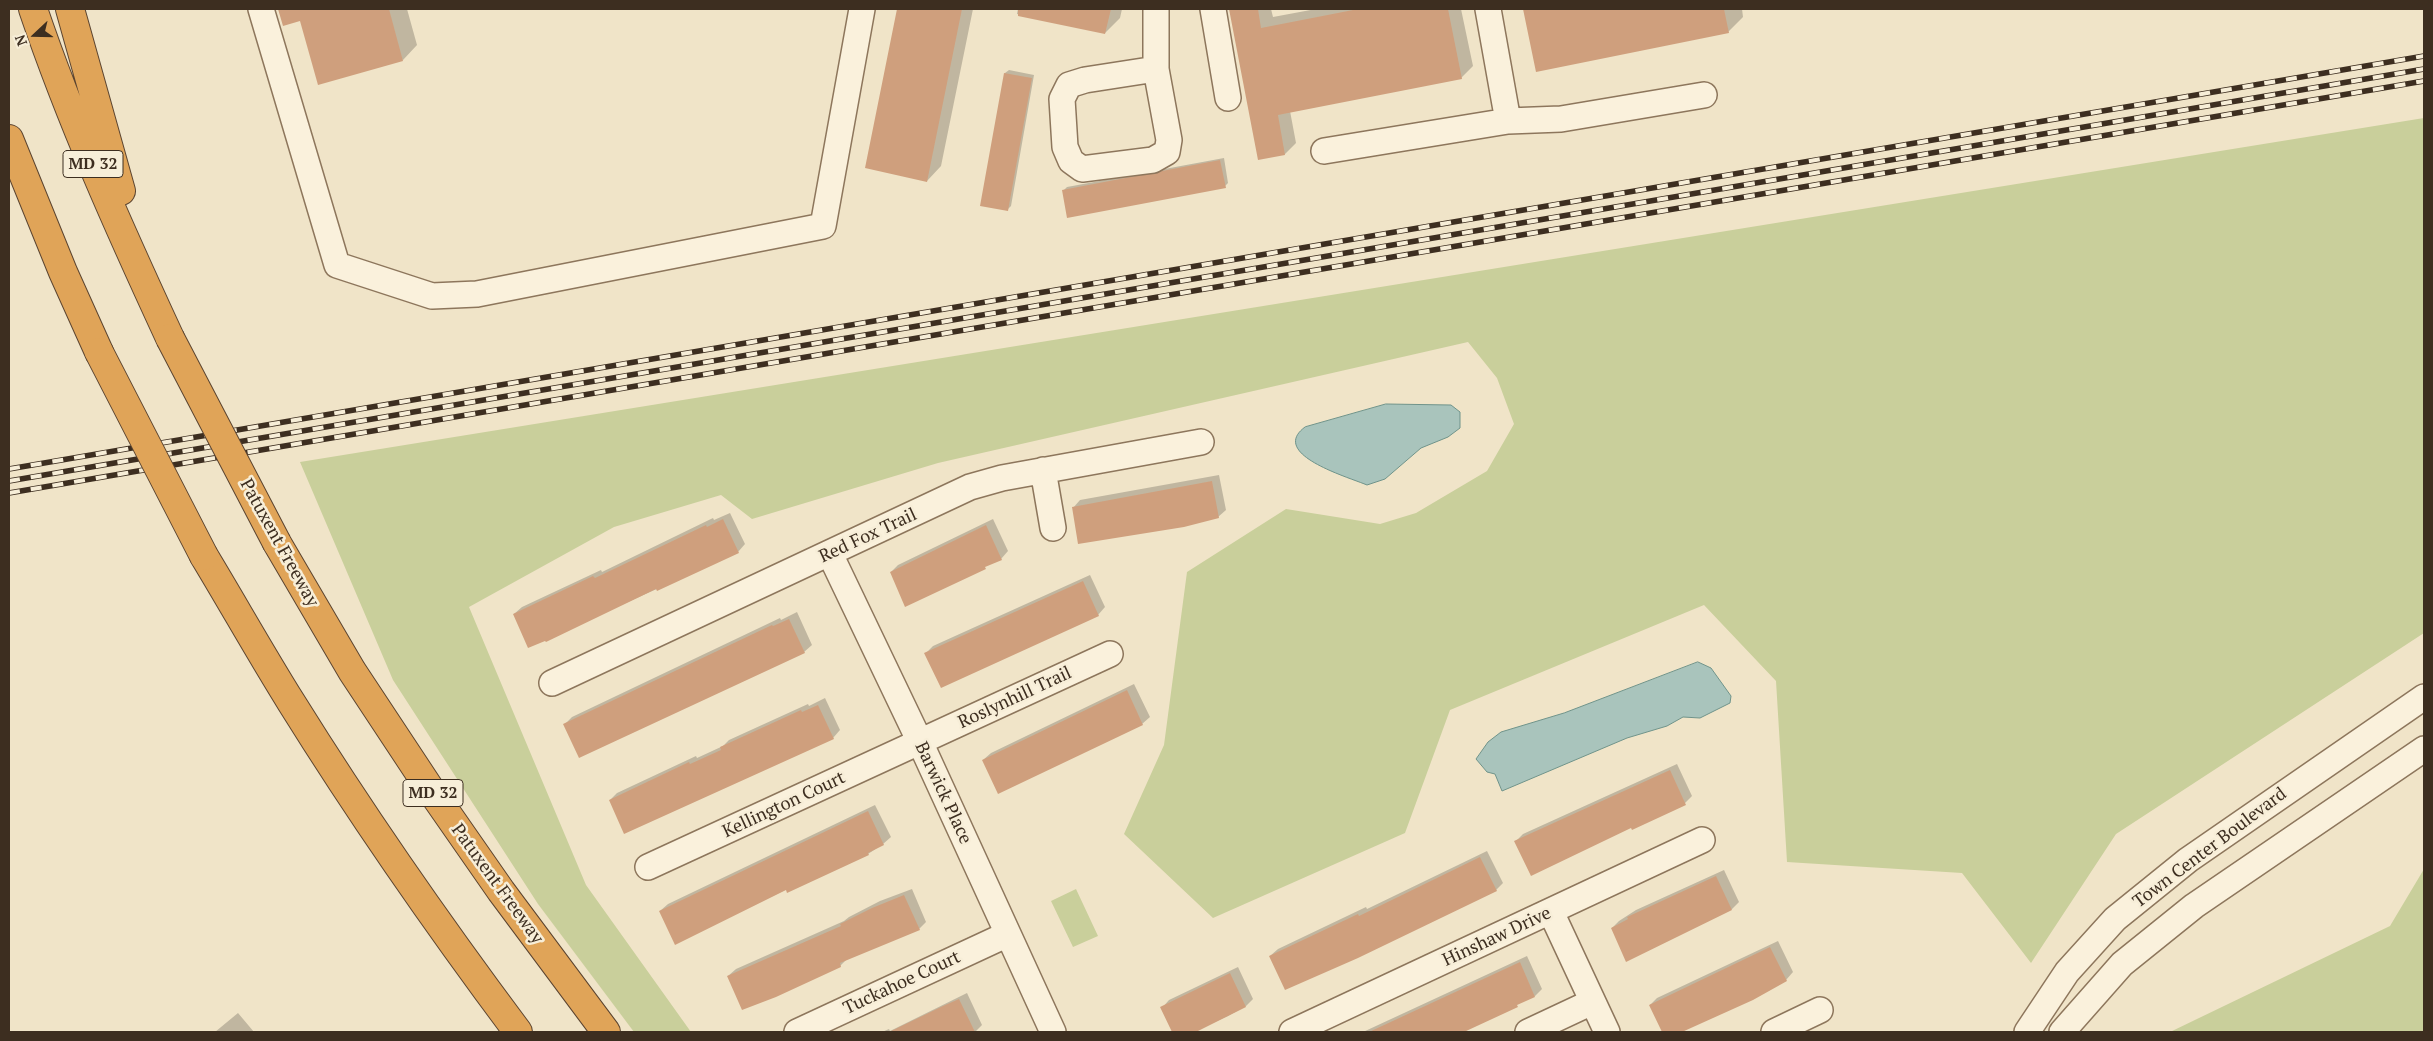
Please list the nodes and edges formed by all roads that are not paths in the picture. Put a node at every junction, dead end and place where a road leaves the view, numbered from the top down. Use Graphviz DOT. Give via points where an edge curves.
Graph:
graph roads {
  1 [pos="32,9"];
  2 [pos="70,9"];
  3 [pos="261,9"];
  4 [pos="862,9"];
  5 [pos="1156,9"];
  6 [pos="1213,9"];
  7 [pos="1488,9"];
  8 [pos="1156,69"];
  9 [pos="1704,94"];
  10 [pos="1228,98"];
  11 [pos="1508,121"];
  12 [pos="9,139"];
  13 [pos="1324,150"];
  14 [pos="9,168"];
  15 [pos="63,272"];
  16 [pos="165,327"];
  17 [pos="1201,442"];
  18 [pos="1043,470"];
  19 [pos="1053,528"];
  20 [pos="830,554"];
  21 [pos="1110,654"];
  22 [pos="552,683"];
  23 [pos="2424,697"];
  24 [pos="920,742"];
  25 [pos="2424,749"];
  26 [pos="1702,840"];
  27 [pos="648,867"];
  28 [pos="1551,912"];
  29 [pos="1008,934"];
  30 [pos="1592,1002"];
  31 [pos="1820,1010"];
  32 [pos="599,1030"];
  33 [pos="518,1032"];
  34 [pos="797,1032"];
  35 [pos="1053,1032"];
  36 [pos="1292,1032"];
  37 [pos="1528,1032"];
  38 [pos="1607,1032"];
  39 [pos="1774,1032"];
  40 [pos="2027,1032"];
  41 [pos="2062,1032"];
  1 -- 16 [label="highway, Patuxent Freeway / MD 32" via="84,142"];
  2 -- 16 [label="highway" via="103,134"];
  3 -- 4 [label="street" via="337,266 432,296 477,294 823,226"];
  5 -- 8 [label="street"];
  6 -- 10 [label="street"];
  7 -- 11 [label="street"];
  8 -- 8 [label="street" via="1169,140 1167,152 1154,160 1082,169 1071,161 1065,147 1062,99 1070,85"];
  9 -- 11 [label="street" via="1561,119"];
  11 -- 13 [label="street"];
  12 -- 15 [label="highway"];
  14 -- 15 [label="highway"];
  15 -- 33 [label="highway, bridge" via="99,352 204,556 291,702 442,930"];
  16 -- 32 [label="highway, Patuxent Freeway / MD 32, bridge" via="277,543 352,671 430,789"];
  17 -- 18 [label="street, Red Fox Trail"];
  18 -- 19 [label="street"];
  18 -- 20 [label="street, Red Fox Trail" via="970,487"];
  20 -- 22 [label="street, Red Fox Trail"];
  20 -- 24 [label="street, Barwick Place"];
  21 -- 24 [label="street, Roslynhill Trail"];
  23 -- 40 [label="street, Town Center Boulevard" via="2188,860 2115,919 2067,972"];
  24 -- 27 [label="street, Kellington Court"];
  24 -- 29 [label="street, Barwick Place"];
  25 -- 41 [label="street, Town Center Boulevard" via="2194,906 2122,964"];
  26 -- 28 [label="street, Hinshaw Drive"];
  28 -- 30 [label="street"];
  28 -- 36 [label="street, Hinshaw Drive"];
  29 -- 34 [label="street, Tuckahoe Court"];
  29 -- 35 [label="street, Barwick Place"];
  30 -- 37 [label="street"];
  30 -- 38 [label="street"];
  31 -- 39 [label="street"];
}
